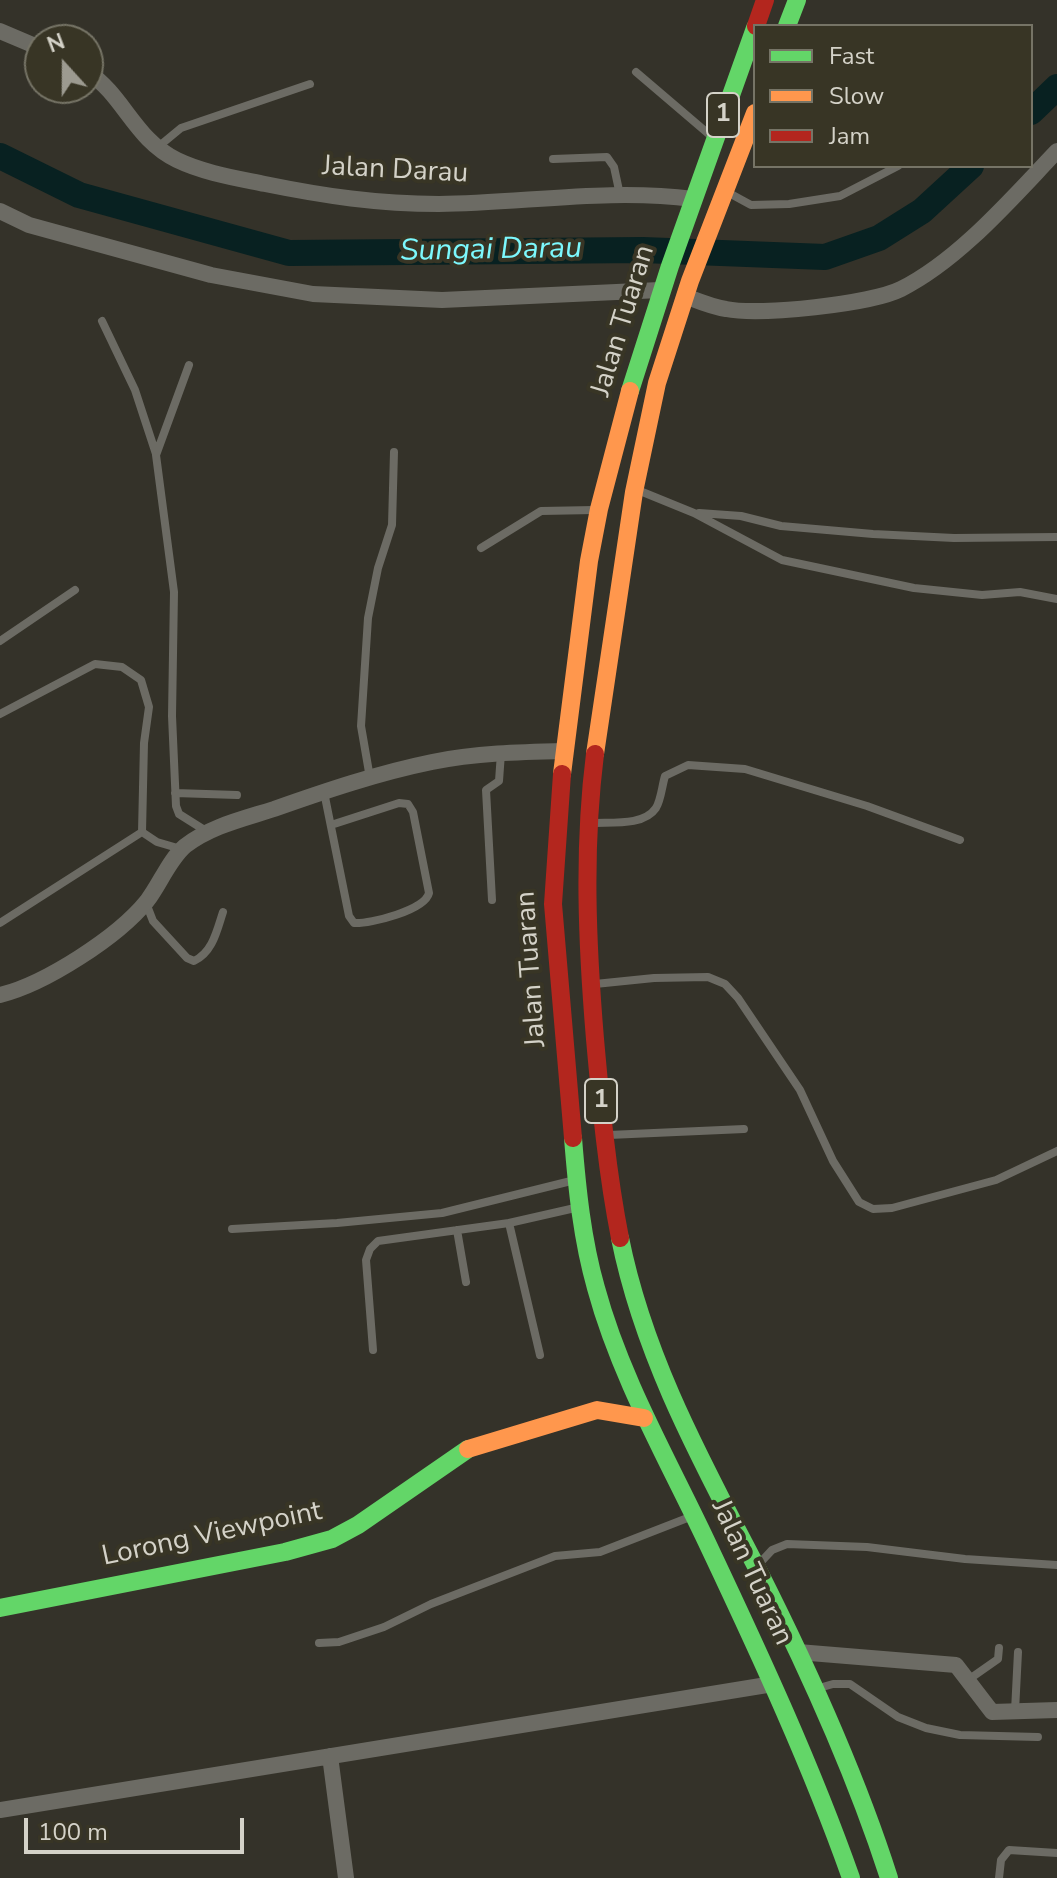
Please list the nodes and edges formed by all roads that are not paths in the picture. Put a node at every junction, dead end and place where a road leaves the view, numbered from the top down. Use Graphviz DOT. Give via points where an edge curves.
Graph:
graph roads {
  1 [pos="765,0"];
  2 [pos="797,0"];
  3 [pos="756,24"];
  4 [pos="788,24"];
  5 [pos="0,31"];
  6 [pos="753,33"];
  7 [pos="24,41"];
  8 [pos="636,72"];
  9 [pos="310,84"];
  10 [pos="104,86"];
  11 [pos="753,118"];
  12 [pos="715,139"];
  13 [pos="157,147"];
  14 [pos="1057,151"];
  15 [pos="553,159"];
  16 [pos="894,168"];
  17 [pos="620,195"];
  18 [pos="723,196"];
  19 [pos="692,200"];
  20 [pos="0,211"];
  21 [pos="660,290"];
  22 [pos="685,296"];
  23 [pos="102,321"];
  24 [pos="189,365"];
  25 [pos="394,452"];
  26 [pos="156,455"];
  27 [pos="636,489"];
  28 [pos="599,510"];
  29 [pos="694,513"];
  30 [pos="1057,537"];
  31 [pos="627,538"];
  32 [pos="481,548"];
  33 [pos="75,590"];
  34 [pos="1057,599"];
  35 [pos="0,641"];
  36 [pos="0,714"];
  37 [pos="565,751"];
  38 [pos="501,752"];
  39 [pos="371,779"];
  40 [pos="324,792"];
  41 [pos="175,793"];
  42 [pos="237,795"];
  43 [pos="588,823"];
  44 [pos="331,825"];
  45 [pos="558,825"];
  46 [pos="206,831"];
  47 [pos="142,832"];
  48 [pos="960,840"];
  49 [pos="182,849"];
  50 [pos="492,900"];
  51 [pos="146,902"];
  52 [pos="223,912"];
  53 [pos="0,923"];
  54 [pos="591,985"];
  55 [pos="0,995"];
  56 [pos="744,1129"];
  57 [pos="604,1135"];
  58 [pos="1057,1151"];
  59 [pos="576,1180"];
  60 [pos="580,1207"];
  61 [pos="509,1223"];
  62 [pos="232,1229"];
  63 [pos="457,1230"];
  64 [pos="466,1282"];
  65 [pos="373,1350"];
  66 [pos="540,1355"];
  67 [pos="629,1382"];
  68 [pos="597,1410"];
  69 [pos="644,1418"];
  70 [pos="694,1516"];
  71 [pos="1057,1565"];
  72 [pos="755,1567"];
  73 [pos="0,1608"];
  74 [pos="319,1643"];
  75 [pos="999,1648"];
  76 [pos="798,1652"];
  77 [pos="1018,1652"];
  78 [pos="968,1680"];
  79 [pos="773,1684"];
  80 [pos="815,1690"];
  81 [pos="1057,1710"];
  82 [pos="1015,1711"];
  83 [pos="1038,1737"];
  84 [pos="330,1756"];
  85 [pos="0,1810"];
  86 [pos="1057,1853"];
  87 [pos="346,1878"];
  88 [pos="851,1878"];
  89 [pos="889,1878"];
  90 [pos="999,1878"];
  1 -- 3 [label="main road, Jalan Tuaran / 1"];
  2 -- 4 [label="main road"];
  5 -- 7 [label="street"];
  6 -- 12 [label="main road, Jalan Tuaran / 1"];
  8 -- 12 [label="lane"];
  9 -- 13 [label="lane" via="181,128"];
  10 -- 13 [label="street, Jalan Darau"];
  11 -- 18 [label="main road, Jalan Tuaran / 1"];
  12 -- 19 [label="main road, Jalan Tuaran / 1"];
  13 -- 17 [label="street, Jalan Darau" via="202,169 337,198 438,204"];
  14 -- 22 [label="street" via="979,232 897,291 806,309 727,310"];
  15 -- 17 [label="lane" via="607,157"];
  16 -- 18 [label="lane" via="840,196 751,205"];
  17 -- 19 [label="street, Jalan Darau"];
  18 -- 22 [label="main road, Jalan Tuaran / 1"];
  19 -- 21 [label="main road, Jalan Tuaran / 1"];
  20 -- 21 [label="street" via="29,225 211,275 313,294 442,300"];
  21 -- 28 [label="main road, Jalan Tuaran / 1"];
  22 -- 27 [label="main road, Jalan Tuaran / 1" via="652,404"];
  23 -- 26 [label="lane" via="135,390"];
  24 -- 26 [label="lane"];
  25 -- 39 [label="lane" via="392,525 368,618 361,726"];
  26 -- 41 [label="lane" via="174,592"];
  27 -- 29 [label="lane"];
  27 -- 31 [label="main road, Jalan Tuaran / 1"];
  28 -- 32 [label="lane" via="541,511"];
  28 -- 37 [label="main road, Jalan Tuaran / 1"];
  29 -- 30 [label="lane" via="873,534"];
  29 -- 34 [label="lane" via="782,560 956,594 1020,592"];
  31 -- 43 [label="main road, Jalan Tuaran / 1"];
  31 -- 45 [label="main road" via="612,538 607,549 573,794"];
  33 -- 35 [label="lane"];
  36 -- 47 [label="lane" via="95,664 122,667 141,680 149,707"];
  37 -- 38 [label="street"];
  37 -- 45 [label="main road, Jalan Tuaran / 1"];
  38 -- 39 [label="street" via="431,762"];
  38 -- 50 [label="lane" via="499,781 486,787"];
  39 -- 40 [label="street"];
  40 -- 44 [label="lane"];
  40 -- 46 [label="street"];
  41 -- 42 [label="lane"];
  41 -- 46 [label="lane" via="179,814"];
  43 -- 48 [label="lane" via="640,820 657,807 665,776 688,765 745,769"];
  43 -- 54 [label="main road, Jalan Tuaran / 1"];
  44 -- 44 [label="lane" via="354,923 416,908 428,899 408,804"];
  45 -- 59 [label="main road, Jalan Tuaran / 1" via="555,944"];
  46 -- 49 [label="street"];
  47 -- 49 [label="lane"];
  47 -- 53 [label="lane"];
  49 -- 51 [label="street"];
  51 -- 52 [label="lane" via="153,921 194,961 210,947"];
  51 -- 55 [label="street" via="71,963"];
  54 -- 57 [label="main road, Jalan Tuaran / 1"];
  54 -- 58 [label="lane" via="708,977 725,984 800,1090 859,1202 873,1209 996,1180"];
  56 -- 57 [label="lane"];
  57 -- 72 [label="main road, Jalan Tuaran / 1" via="622,1254 649,1343 683,1425"];
  59 -- 60 [label="main road, Jalan Tuaran / 1"];
  59 -- 62 [label="lane" via="442,1213"];
  60 -- 61 [label="lane"];
  60 -- 67 [label="main road, Jalan Tuaran / 1" via="596,1289"];
  61 -- 63 [label="lane"];
  61 -- 66 [label="lane"];
  63 -- 64 [label="lane"];
  63 -- 65 [label="lane" via="378,1241 370,1249 366,1260"];
  67 -- 68 [label="main road"];
  67 -- 69 [label="main road, Jalan Tuaran / 1"];
  68 -- 69 [label="main road"];
  68 -- 73 [label="main road, Lorong Viewpoint" via="471,1447 332,1539"];
  69 -- 70 [label="main road, Jalan Tuaran / 1"];
  70 -- 74 [label="lane" via="600,1552 555,1556 384,1627"];
  70 -- 79 [label="main road, Jalan Tuaran / 1"];
  71 -- 72 [label="lane" via="787,1544"];
  72 -- 76 [label="main road, Jalan Tuaran / 1"];
  75 -- 78 [label="lane" via="998,1659"];
  76 -- 78 [label="street" via="956,1665"];
  76 -- 80 [label="main road, Jalan Tuaran / 1"];
  77 -- 82 [label="lane"];
  78 -- 82 [label="street" via="992,1712"];
  79 -- 84 [label="street"];
  79 -- 88 [label="main road, Jalan Tuaran / 1"];
  80 -- 83 [label="lane" via="850,1684 898,1717 926,1728 960,1735"];
  80 -- 89 [label="main road, Jalan Tuaran / 1"];
  81 -- 82 [label="street"];
  84 -- 85 [label="street"];
  84 -- 87 [label="street"];
  86 -- 90 [label="lane" via="1009,1850 1001,1860"];
}
